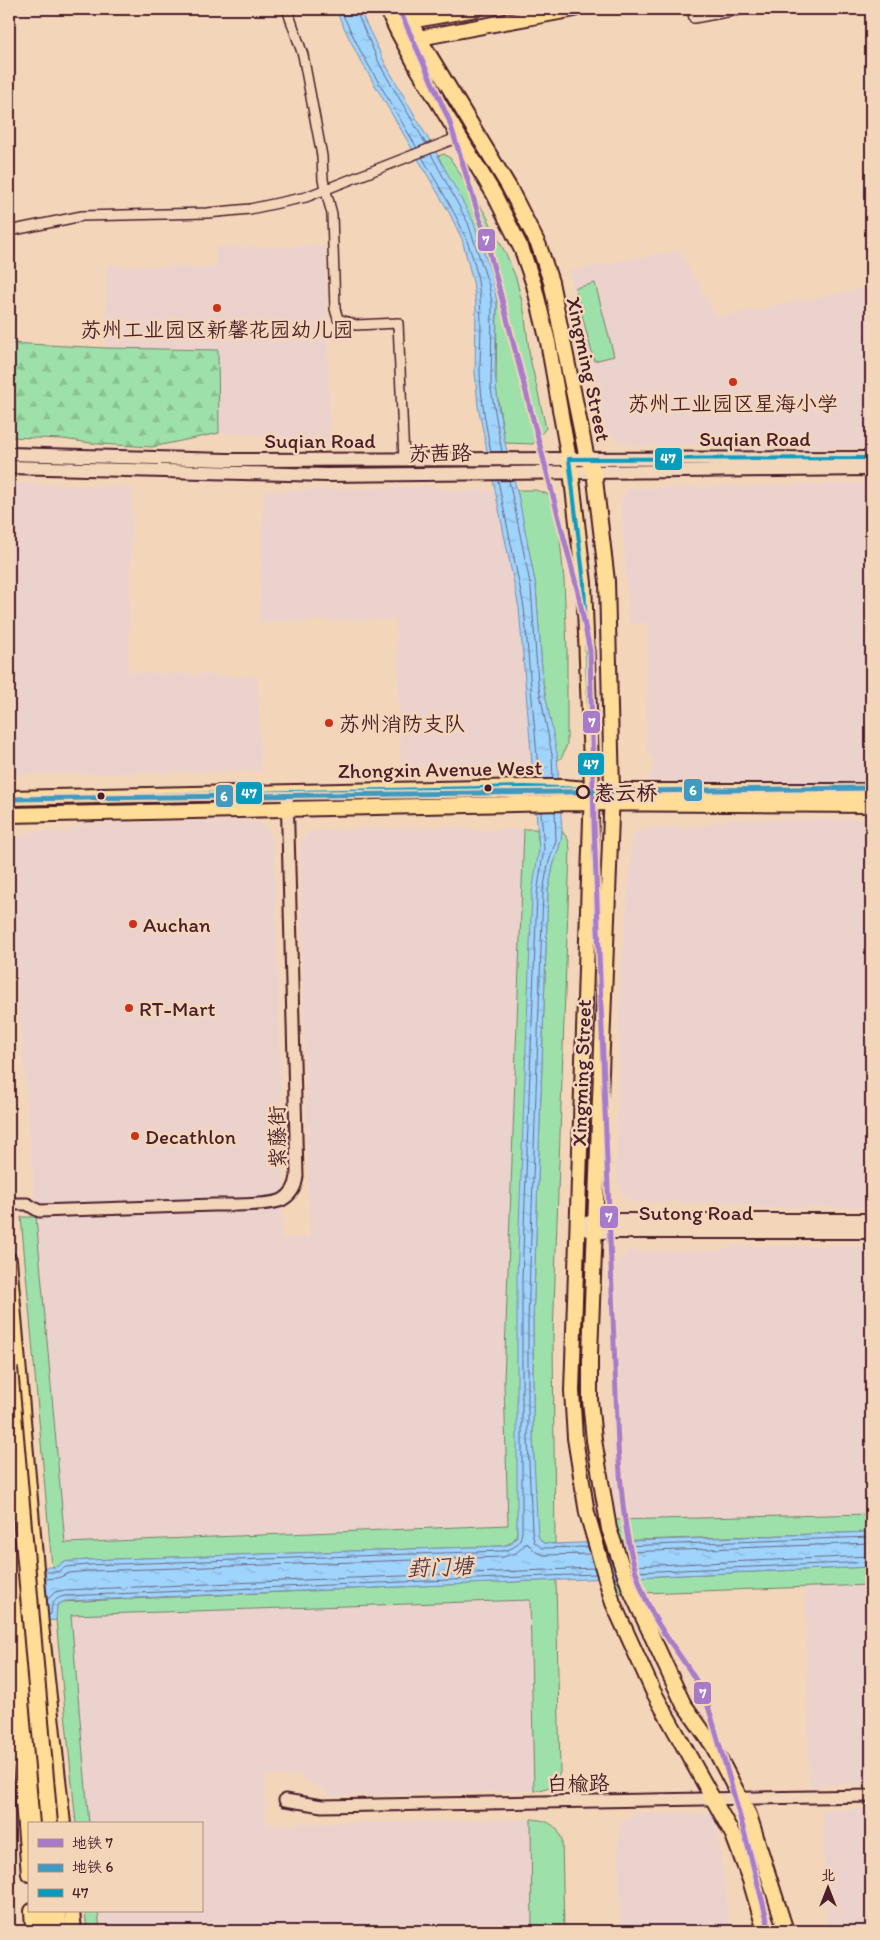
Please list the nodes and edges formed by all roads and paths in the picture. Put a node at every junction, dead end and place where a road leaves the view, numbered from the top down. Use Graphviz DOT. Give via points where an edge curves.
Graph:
graph roads {
  1 [pos="287,9"];
  2 [pos="387,9"];
  3 [pos="476,9"];
  4 [pos="575,9"];
  5 [pos="692,9"];
  6 [pos="743,9"];
  7 [pos="407,15"];
  8 [pos="398,32"];
  9 [pos="418,38"];
  10 [pos="459,137"];
  11 [pos="325,190"];
  12 [pos="9,232"];
  13 [pos="9,454"];
  14 [pos="871,458"];
  15 [pos="404,460"];
  16 [pos="591,464"];
  17 [pos="570,465"];
  18 [pos="480,466"];
  19 [pos="9,467"];
  20 [pos="871,469"];
  21 [pos="592,789"];
  22 [pos="871,791"];
  23 [pos="287,792"];
  24 [pos="612,797"];
  25 [pos="9,798"];
  26 [pos="592,803"];
  27 [pos="871,805"];
  28 [pos="287,809"];
  29 [pos="9,815"];
  30 [pos="9,1204"];
  31 [pos="871,1220"];
  32 [pos="577,1226"];
  33 [pos="595,1226"];
  34 [pos="871,1232"];
  35 [pos="9,1260"];
  36 [pos="9,1368"];
  37 [pos="25,1442"];
  38 [pos="9,1444"];
  39 [pos="26,1458"];
  40 [pos="9,1461"];
  41 [pos="9,1531"];
  42 [pos="9,1634"];
  43 [pos="871,1796"];
  44 [pos="714,1799"];
  45 [pos="740,1799"];
  46 [pos="286,1800"];
  47 [pos="35,1822"];
  48 [pos="49,1822"];
  49 [pos="63,1822"];
  50 [pos="28,1862"];
  51 [pos="32,1912"];
  52 [pos="42,1912"];
  53 [pos="57,1912"];
  54 [pos="72,1912"];
  55 [pos="33,1931"];
  56 [pos="44,1931"];
  57 [pos="59,1931"];
  58 [pos="74,1931"];
  59 [pos="765,1931"];
  60 [pos="786,1931"];
  1 -- 11 [label="street" via="303,55 311,93"];
  2 -- 8 [label="main road, Xingming Street"];
  3 -- 7 [label="main road"];
  4 -- 9 [label="main road"];
  5 -- 6 [label="street" via="694,18"];
  7 -- 8 [label="main road"];
  7 -- 9 [label="main road, Xingming Street"];
  8 -- 9 [label="main road"];
  8 -- 10 [label="main road, Xingming Street"];
  9 -- 16 [label="main road, Xingming Street" via="509,187 539,246"];
  10 -- 11 [label="street"];
  10 -- 17 [label="main road, Xingming Street" via="506,217 526,261 548,342"];
  11 -- 12 [label="street" via="250,209 82,216"];
  11 -- 15 [label="street" via="332,214 338,319 356,325 398,323"];
  13 -- 15 [label="main road, Suqian Road" via="227,460"];
  14 -- 16 [label="main road, Suqian Road"];
  15 -- 18 [label="main road, Suqian Road"];
  16 -- 17 [label="main road"];
  16 -- 20 [label="main road"];
  16 -- 24 [label="main road, Xingming Street" via="607,581"];
  17 -- 18 [label="main road, 苏茜路"];
  17 -- 21 [label="main road, Xingming Street" via="584,584"];
  18 -- 19 [label="main road, 苏茜路" via="326,475"];
  21 -- 23 [label="main road, Zhongxin Avenue West" via="524,787"];
  21 -- 24 [label="main road, Zhongxin Avenue West"];
  21 -- 26 [label="main road, Xingming Street"];
  22 -- 24 [label="main road, Zhongxin Avenue West"];
  23 -- 25 [label="main road, Zhongxin Avenue West"];
  23 -- 28 [label="street, 紫藤街"];
  24 -- 26 [label="main road, Zhongxin Avenue West"];
  24 -- 27 [label="main road, Zhongxin Avenue West"];
  24 -- 33 [label="main road, Xingming Street"];
  26 -- 28 [label="main road, Zhongxin Avenue West"];
  26 -- 32 [label="main road, Xingming Street"];
  28 -- 29 [label="main road, Zhongxin Avenue West"];
  28 -- 30 [label="street, 紫藤街" via="297,1176 291,1192 274,1202 223,1205 39,1210 27,1204"];
  31 -- 33 [label="main road, Sutong Road"];
  32 -- 33 [label="main road, Sutong Road"];
  32 -- 44 [label="main road, Xingming Street" via="572,1391 575,1438 587,1513 613,1603 653,1691"];
  33 -- 34 [label="main road, Sutong Road"];
  33 -- 45 [label="main road, Xingming Street" via="590,1400 609,1529 630,1589 683,1703 713,1746"];
  35 -- 37 [label="main road"];
  36 -- 48 [label="highway, bridge"];
  37 -- 38 [label="main road"];
  37 -- 39 [label="main road"];
  39 -- 40 [label="main road"];
  39 -- 49 [label="main road"];
  41 -- 47 [label="highway"];
  42 -- 50 [label="main road"];
  43 -- 45 [label="street, 白榆路"];
  44 -- 45 [label="street, 白榆路"];
  44 -- 46 [label="street, 白榆路" via="322,1806"];
  44 -- 59 [label="main road, Xingming Street" via="733,1834"];
  45 -- 60 [label="main road, Xingming Street" via="749,1815"];
  51 -- 55 [label="main road"];
  52 -- 56 [label="highway"];
  53 -- 57 [label="highway"];
  54 -- 58 [label="main road"];
}
